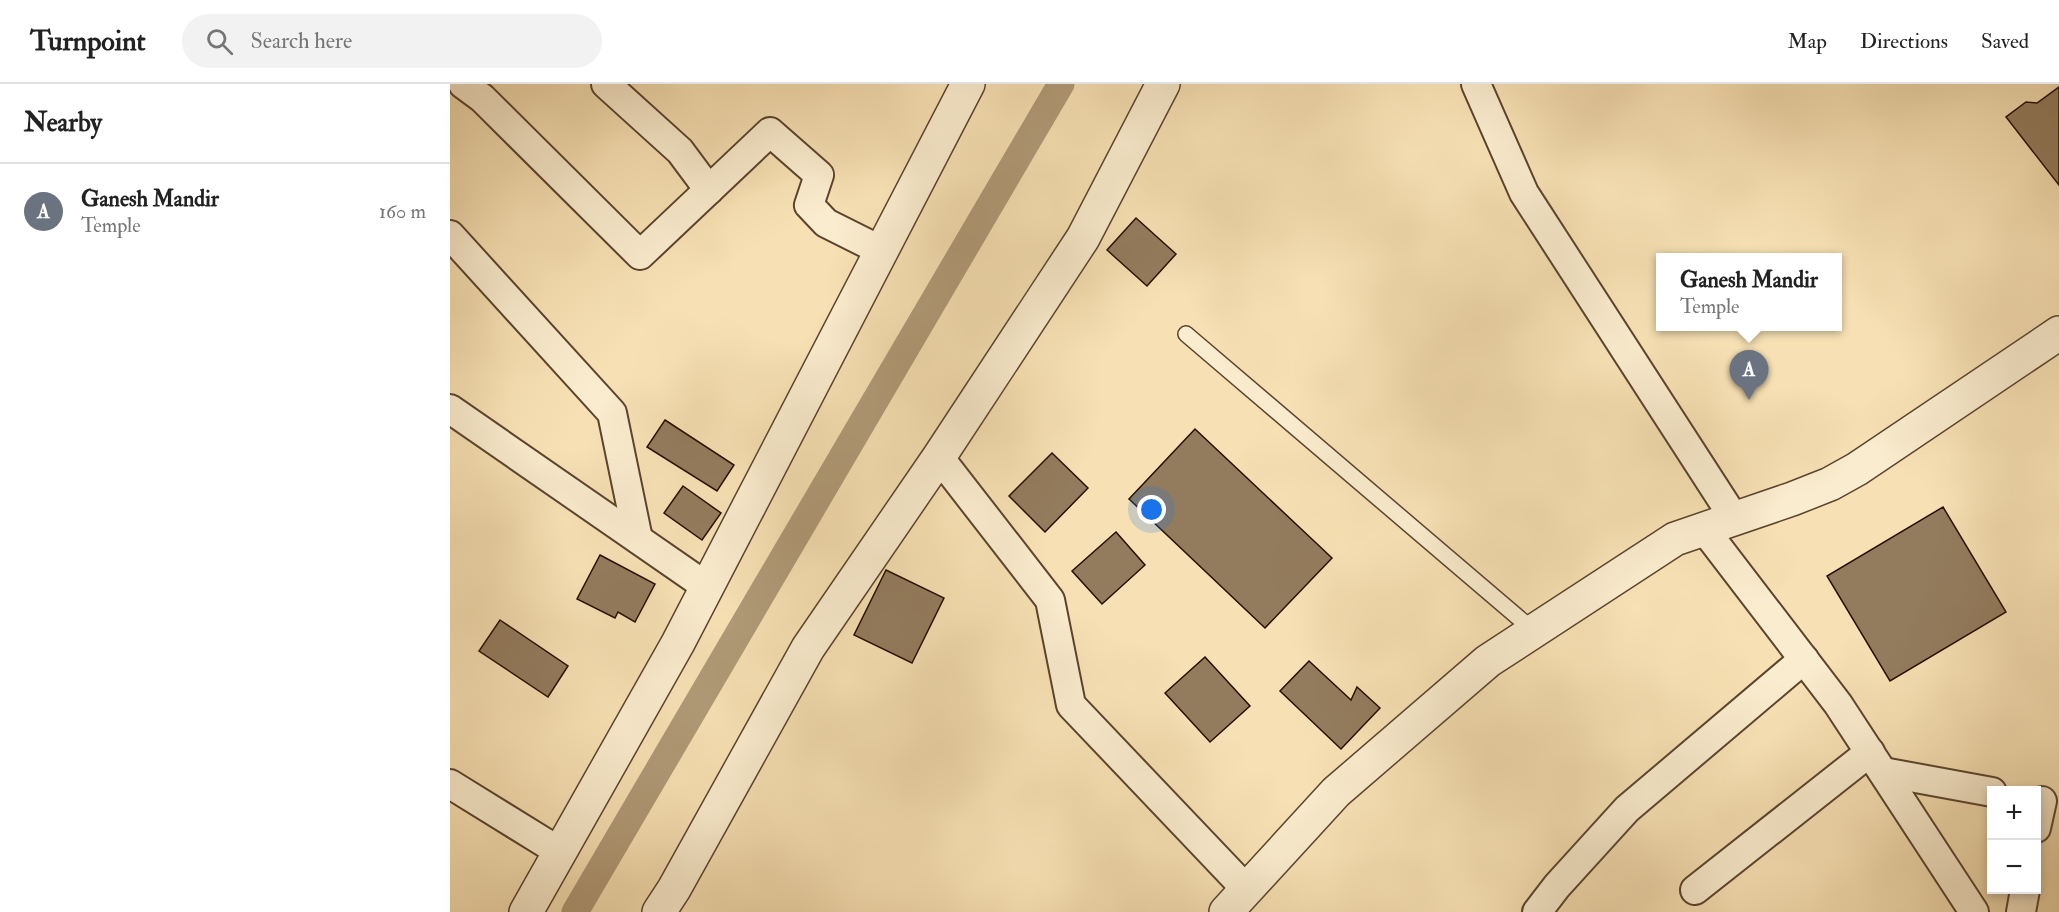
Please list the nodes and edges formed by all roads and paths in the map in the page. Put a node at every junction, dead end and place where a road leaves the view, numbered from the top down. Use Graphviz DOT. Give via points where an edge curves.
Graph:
graph roads {
  1 [pos="463,84"];
  2 [pos="606,84"];
  3 [pos="968,84"];
  4 [pos="1163,84"];
  5 [pos="1476,84"];
  6 [pos="709,190"];
  7 [pos="450,235"];
  8 [pos="882,251"];
  9 [pos="2059,333"];
  10 [pos="1186,334"];
  11 [pos="450,409"];
  12 [pos="939,457"];
  13 [pos="1734,518"];
  14 [pos="1704,529"];
  15 [pos="638,539"];
  16 [pos="707,587"];
  17 [pos="1534,631"];
  18 [pos="1804,659"];
  19 [pos="1876,762"];
  20 [pos="450,784"];
  21 [pos="1987,791"];
  22 [pos="560,852"];
  23 [pos="1695,890"];
  24 [pos="2024,894"];
  25 [pos="1236,901"];
  26 [pos="1969,910"];
  27 [pos="526,912"];
  28 [pos="659,912"];
  29 [pos="1537,912"];
  30 [pos="2021,912"];
  1 -- 6 [label="street" via="482,98 640,255"];
  2 -- 6 [label="street" via="680,152"];
  3 -- 8 [label="street"];
  4 -- 12 [label="street" via="1083,238"];
  5 -- 13 [label="street" via="1524,194"];
  6 -- 8 [label="street" via="770,132 819,175 809,205 826,223"];
  7 -- 15 [label="street" via="612,412"];
  8 -- 16 [label="street"];
  9 -- 13 [label="street" via="1857,469 1830,484"];
  10 -- 17 [label="lane"];
  11 -- 15 [label="street"];
  12 -- 25 [label="street" via="1050,600 1071,705"];
  12 -- 28 [label="street" via="808,648"];
  13 -- 14 [label="street"];
  14 -- 17 [label="street" via="1675,539"];
  14 -- 18 [label="street"];
  15 -- 16 [label="street"];
  16 -- 22 [label="street"];
  17 -- 25 [label="street" via="1488,661 1336,792"];
  18 -- 19 [label="street"];
  18 -- 29 [label="street" via="1627,809"];
  19 -- 21 [label="street"];
  19 -- 23 [label="street"];
  19 -- 26 [label="street"];
  20 -- 22 [label="street"];
  22 -- 27 [label="street"];
  24 -- 30 [label="street"];
}
